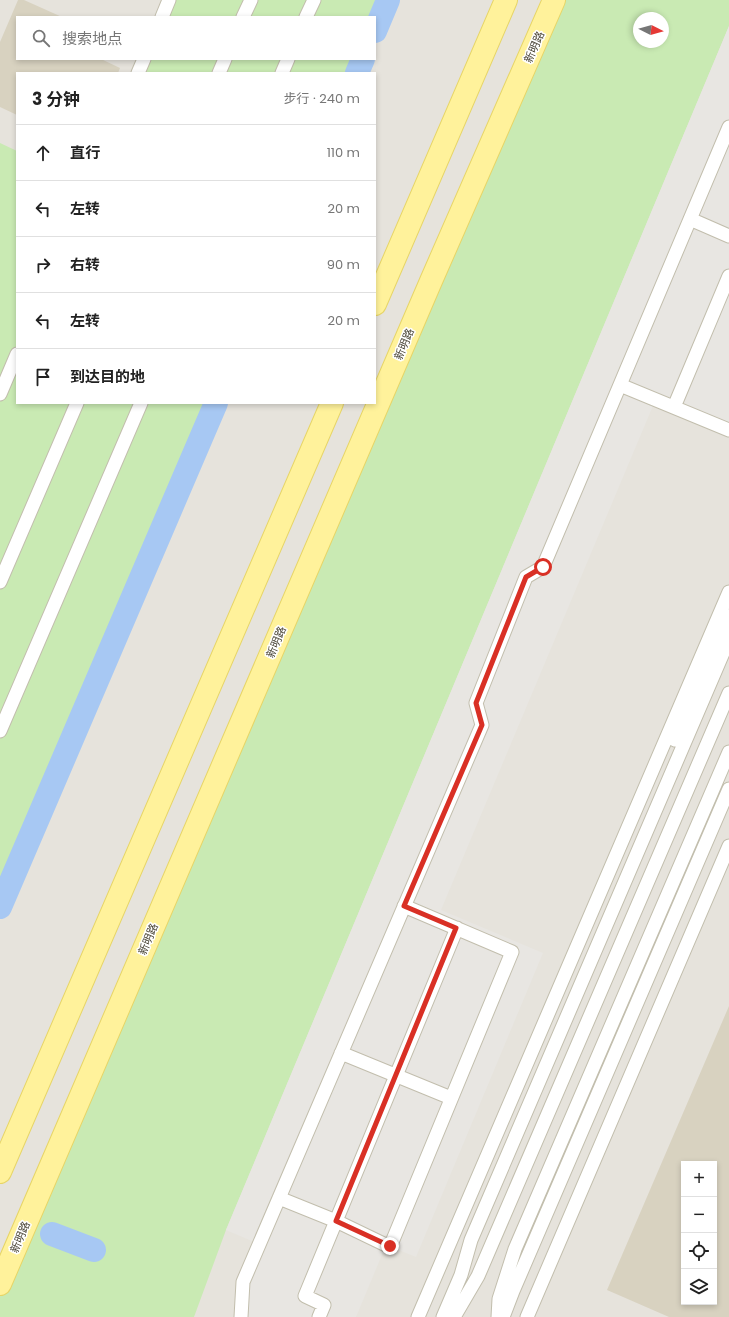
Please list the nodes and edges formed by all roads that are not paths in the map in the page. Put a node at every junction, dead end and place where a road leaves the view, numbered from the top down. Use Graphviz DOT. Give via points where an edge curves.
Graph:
graph roads {
  1 [pos="169,0"];
  2 [pos="314,0"];
  3 [pos="506,0"];
  4 [pos="554,0"];
  5 [pos="162,16"];
  6 [pos="306,16"];
  7 [pos="144,60"];
  8 [pos="225,60"];
  9 [pos="288,60"];
  10 [pos="138,72"];
  11 [pos="219,72"];
  12 [pos="282,72"];
  13 [pos="729,127"];
  14 [pos="690,220"];
  15 [pos="729,236"];
  16 [pos="729,276"];
  17 [pos="376,302"];
  18 [pos="16,356"];
  19 [pos="620,385"];
  20 [pos="0,394"];
  21 [pos="77,404"];
  22 [pos="141,404"];
  23 [pos="332,404"];
  24 [pos="674,407"];
  25 [pos="729,430"];
  26 [pos="0,582"];
  27 [pos="729,592"];
  28 [pos="729,616"];
  29 [pos="729,639"];
  30 [pos="729,693"];
  31 [pos="0,731"];
  32 [pos="729,752"];
  33 [pos="729,789"];
  34 [pos="729,846"];
  35 [pos="404,906"];
  36 [pos="456,928"];
  37 [pos="341,1053"];
  38 [pos="396,1076"];
  39 [pos="451,1098"];
  40 [pos="0,1172"];
  41 [pos="279,1198"];
  42 [pos="336,1221"];
  43 [pos="0,1284"];
  44 [pos="241,1317"];
  45 [pos="318,1317"];
  46 [pos="418,1317"];
  47 [pos="427,1317"];
  48 [pos="443,1317"];
  49 [pos="454,1317"];
  50 [pos="498,1317"];
  51 [pos="503,1317"];
  52 [pos="526,1317"];
  1 -- 5 [label="lane"];
  2 -- 6 [label="lane"];
  3 -- 17 [label="main road"];
  4 -- 43 [label="main road, 新明路"];
  7 -- 10 [label="lane"];
  8 -- 11 [label="lane"];
  9 -- 12 [label="lane"];
  13 -- 14 [label="lane"];
  14 -- 15 [label="lane"];
  14 -- 19 [label="lane"];
  16 -- 24 [label="lane"];
  18 -- 20 [label="lane"];
  19 -- 24 [label="lane"];
  19 -- 35 [label="lane" via="543,567 526,577 476,703 482,725"];
  21 -- 26 [label="lane"];
  22 -- 31 [label="lane"];
  23 -- 40 [label="main road"];
  24 -- 25 [label="lane"];
  27 -- 46 [label="lane"];
  28 -- 47 [label="lane"];
  29 -- 48 [label="lane" via="474,1232 461,1275"];
  30 -- 49 [label="lane" via="478,1276"];
  32 -- 50 [label="lane" via="516,1249 499,1299"];
  33 -- 51 [label="lane"];
  34 -- 52 [label="lane"];
  35 -- 36 [label="lane"];
  35 -- 37 [label="lane"];
  36 -- 38 [label="lane"];
  36 -- 39 [label="lane" via="512,952"];
  37 -- 38 [label="lane"];
  37 -- 41 [label="lane"];
  38 -- 39 [label="lane"];
  38 -- 42 [label="lane"];
  39 -- 42 [label="lane" via="390,1246"];
  41 -- 42 [label="lane"];
  41 -- 44 [label="lane" via="243,1282"];
  42 -- 45 [label="lane" via="305,1296 324,1305"];
}
